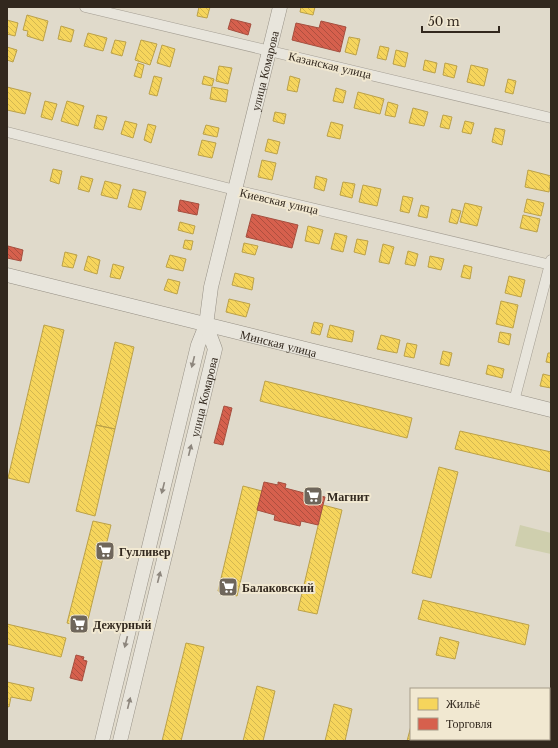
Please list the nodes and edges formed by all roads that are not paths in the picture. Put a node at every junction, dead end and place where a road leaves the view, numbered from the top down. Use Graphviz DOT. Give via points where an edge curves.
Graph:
graph roads {
  1 [pos="85,7"];
  2 [pos="280,7"];
  3 [pos="269,50"];
  4 [pos="551,118"];
  5 [pos="7,132"];
  6 [pos="235,190"];
  7 [pos="551,264"];
  8 [pos="7,275"];
  9 [pos="206,325"];
  10 [pos="514,401"];
  11 [pos="551,410"];
  12 [pos="102,741"];
  13 [pos="120,741"];
  1 -- 3 [label="street, Казанская улица"];
  2 -- 3 [label="main road, улица Комарова"];
  3 -- 4 [label="street, Казанская улица"];
  3 -- 6 [label="main road, улица Комарова"];
  5 -- 6 [label="street, Киевская улица"];
  6 -- 7 [label="street, Киевская улица"];
  6 -- 9 [label="main road, улица Комарова" via="211,287"];
  7 -- 10 [label="street"];
  8 -- 9 [label="main road, Минская улица"];
  9 -- 10 [label="main road, Минская улица"];
  9 -- 12 [label="main road, one-way" via="198,345"];
  13 -- 9 [label="main road, улица Комарова, one-way" via="215,349"];
  10 -- 11 [label="main road, Минская улица"];
}
